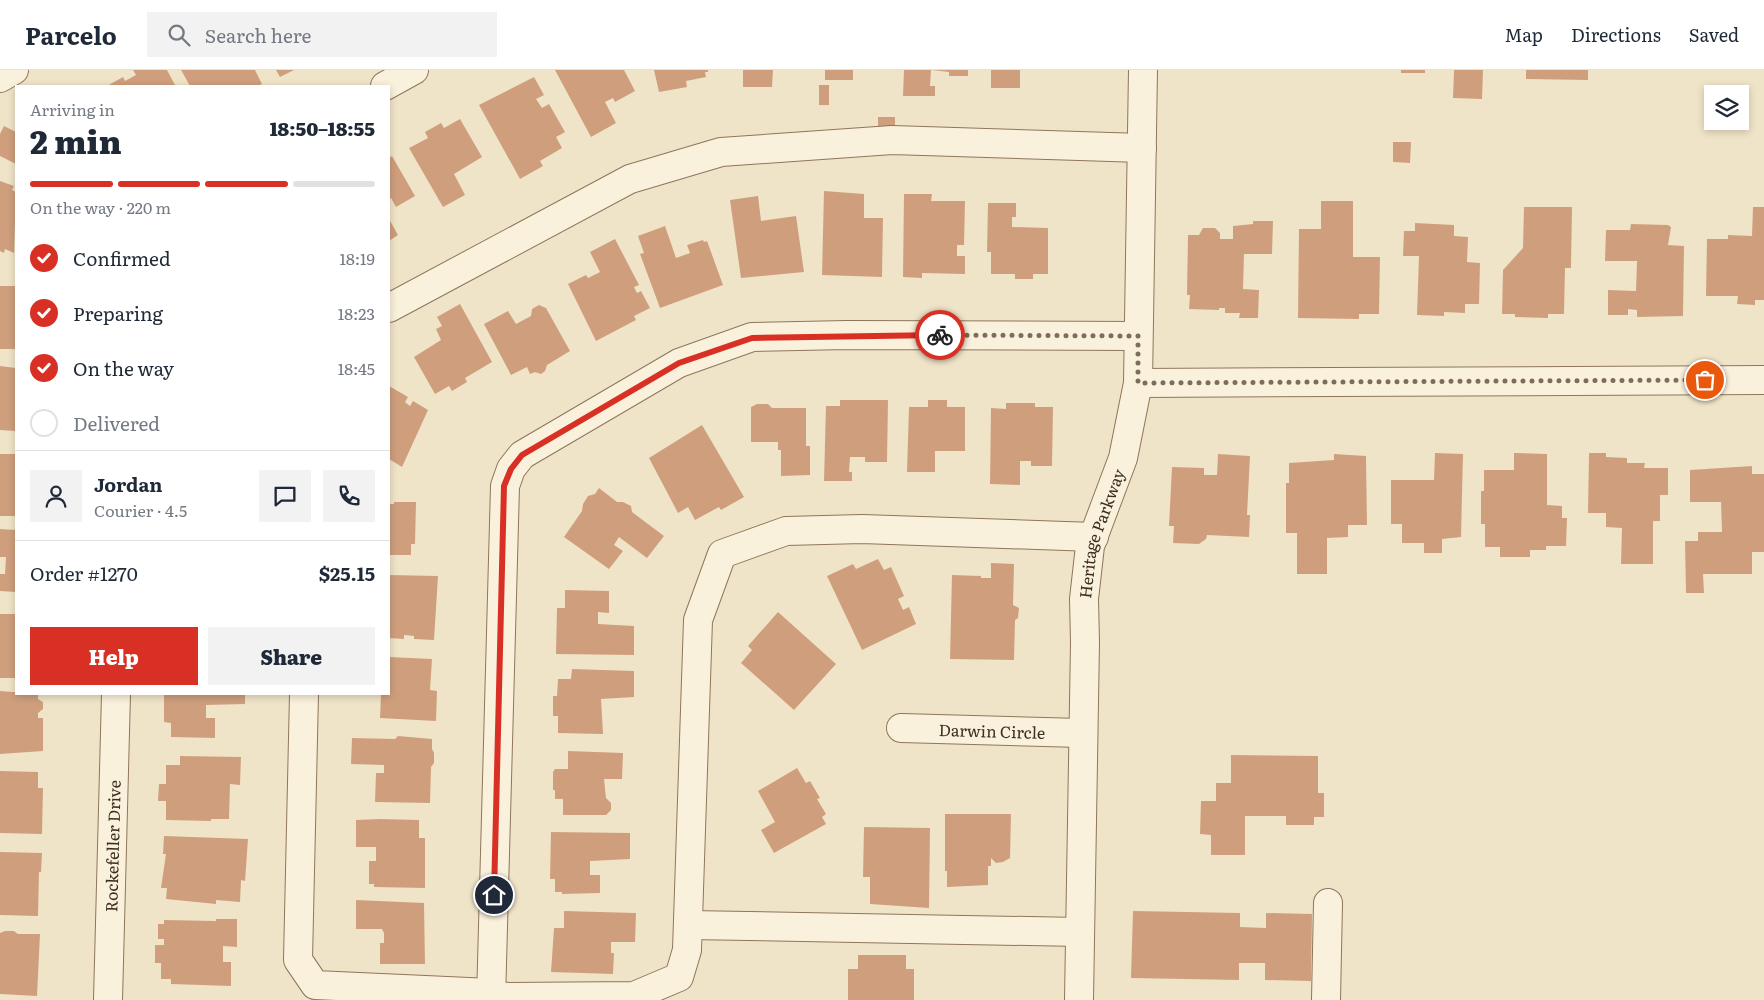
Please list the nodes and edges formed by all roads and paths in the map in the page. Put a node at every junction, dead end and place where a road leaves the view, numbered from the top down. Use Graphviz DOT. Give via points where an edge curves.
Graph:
graph roads {
  1 [pos="14,70"];
  2 [pos="414,70"];
  3 [pos="1143,70"];
  4 [pos="0,78"];
  5 [pos="387,85"];
  6 [pos="1142,148"];
  7 [pos="390,307"];
  8 [pos="1138,336"];
  9 [pos="1764,380"];
  10 [pos="1138,383"];
  11 [pos="1094,537"];
  12 [pos="116,695"];
  13 [pos="304,695"];
  14 [pos="901,728"];
  15 [pos="1082,733"];
  16 [pos="1328,902"];
  17 [pos="688,925"];
  18 [pos="1080,932"];
  19 [pos="491,997"];
  20 [pos="108,1000"];
  21 [pos="1079,1000"];
  22 [pos="1326,1000"];
  1 -- 4 [label="street"];
  2 -- 5 [label="street"];
  3 -- 6 [label="street, Heritage Parkway"];
  6 -- 7 [label="street" via="892,140 721,152 630,179"];
  6 -- 8 [label="street, Heritage Parkway"];
  8 -- 10 [label="street, Heritage Parkway"];
  8 -- 19 [label="street" via="847,335 752,338 679,363 522,455 504,486"];
  9 -- 10 [label="street"];
  10 -- 11 [label="street, Heritage Parkway" via="1123,458"];
  11 -- 15 [label="street, Heritage Parkway" via="1090,546 1084,599"];
  11 -- 17 [label="street" via="862,529 786,531 722,554 698,620"];
  12 -- 20 [label="street, Rockefeller Drive"];
  13 -- 19 [label="street" via="298,960 315,985"];
  14 -- 15 [label="street, Darwin Circle"];
  15 -- 18 [label="street, Heritage Parkway"];
  16 -- 22 [label="street"];
  17 -- 18 [label="street"];
  17 -- 19 [label="street" via="687,950 678,978 634,996"];
  18 -- 21 [label="street, Heritage Parkway"];
}
